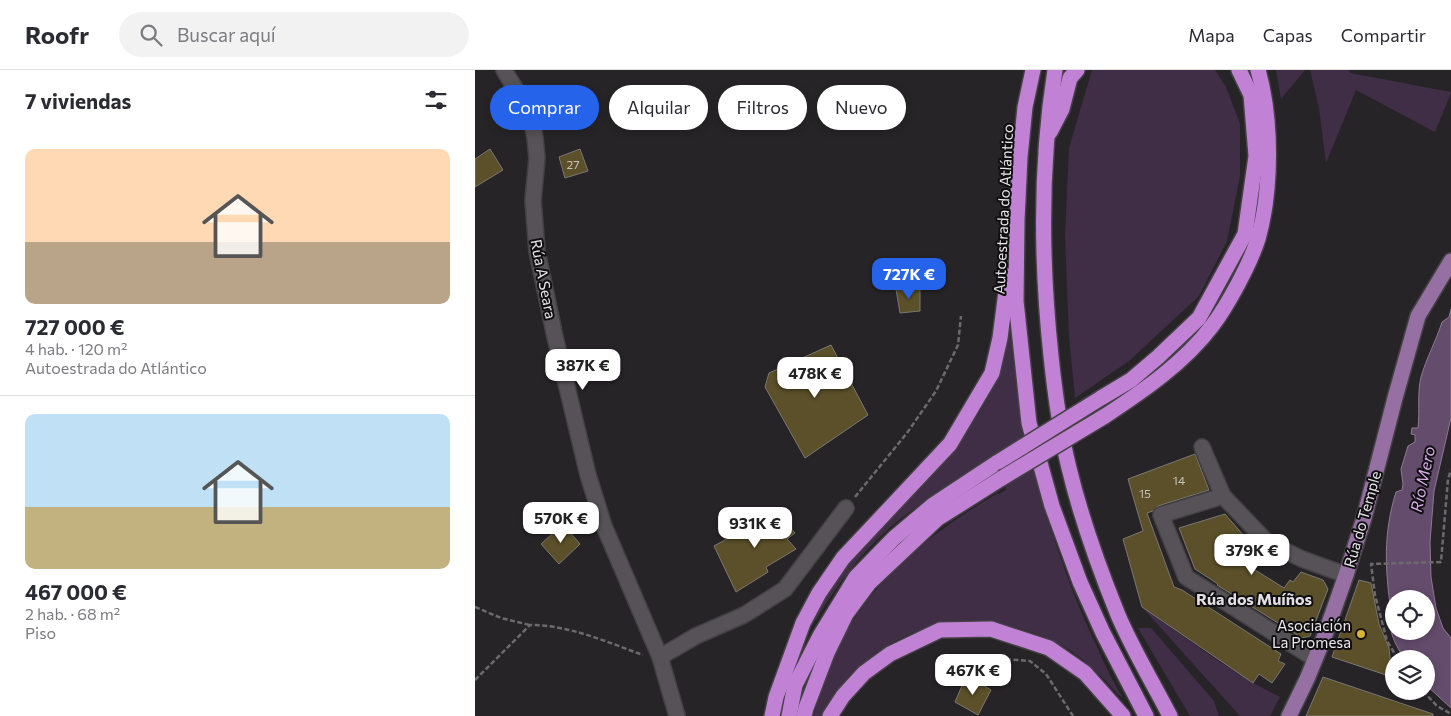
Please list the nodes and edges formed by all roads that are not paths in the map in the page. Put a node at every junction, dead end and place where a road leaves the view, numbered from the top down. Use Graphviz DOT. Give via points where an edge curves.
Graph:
graph roads {
  1 [pos="504,70"];
  2 [pos="1033,70"];
  3 [pos="1055,70"];
  4 [pos="1077,70"];
  5 [pos="1239,70"];
  6 [pos="1258,70"];
  7 [pos="1046,140"];
  8 [pos="1017,220"];
  9 [pos="1451,261"];
  10 [pos="1202,447"];
  11 [pos="1223,496"];
  12 [pos="846,508"];
  13 [pos="1346,575"];
  14 [pos="660,657"];
  15 [pos="1315,659"];
  16 [pos="677,716"];
  17 [pos="772,716"];
  18 [pos="789,716"];
  19 [pos="805,716"];
  20 [pos="830,716"];
  21 [pos="1123,716"];
  22 [pos="1146,716"];
  23 [pos="1171,716"];
  24 [pos="1289,716"];
  1 -- 14 [label="street, Rúa A Seara" via="532,121 537,158 533,200 537,251 587,475 604,526"];
  2 -- 8 [label="highway, Autoestrada do Atlántico" via="1025,107"];
  3 -- 7 [label="highway"];
  4 -- 7 [label="highway"];
  5 -- 18 [label="highway, bridge" via="1251,95 1256,156 1245,234 1199,318 1131,380 998,462 933,506 894,538 856,577 821,636 795,685"];
  6 -- 19 [label="highway, bridge" via="1268,133 1267,187 1257,239 1237,286 1212,326 1180,360 1144,390 937,519 869,584 846,614 827,653 805,708"];
  7 -- 23 [label="highway" via="1048,328 1056,402 1069,468 1119,617"];
  8 -- 17 [label="highway" via="992,373 950,444 843,558 819,593 799,632"];
  8 -- 22 [label="highway, Autoestrada do Atlántico" via="1016,301 1029,423 1052,506 1080,582"];
  9 -- 13 [label="main road, Rúa do Temple" via="1418,316"];
  10 -- 11 [label="street"];
  11 -- 13 [label="street" via="1267,542"];
  11 -- 15 [label="street" via="1161,515 1186,576"];
  12 -- 14 [label="street" via="785,590 744,615 696,636"];
  13 -- 15 [label="main road, Rúa do Temple"];
  14 -- 16 [label="street, Rúa A Seara"];
  15 -- 24 [label="main road, Rúa do Temple"];
  20 -- 21 [label="highway" via="853,684 890,654 940,630 991,629 1049,648 1085,673"];
}
